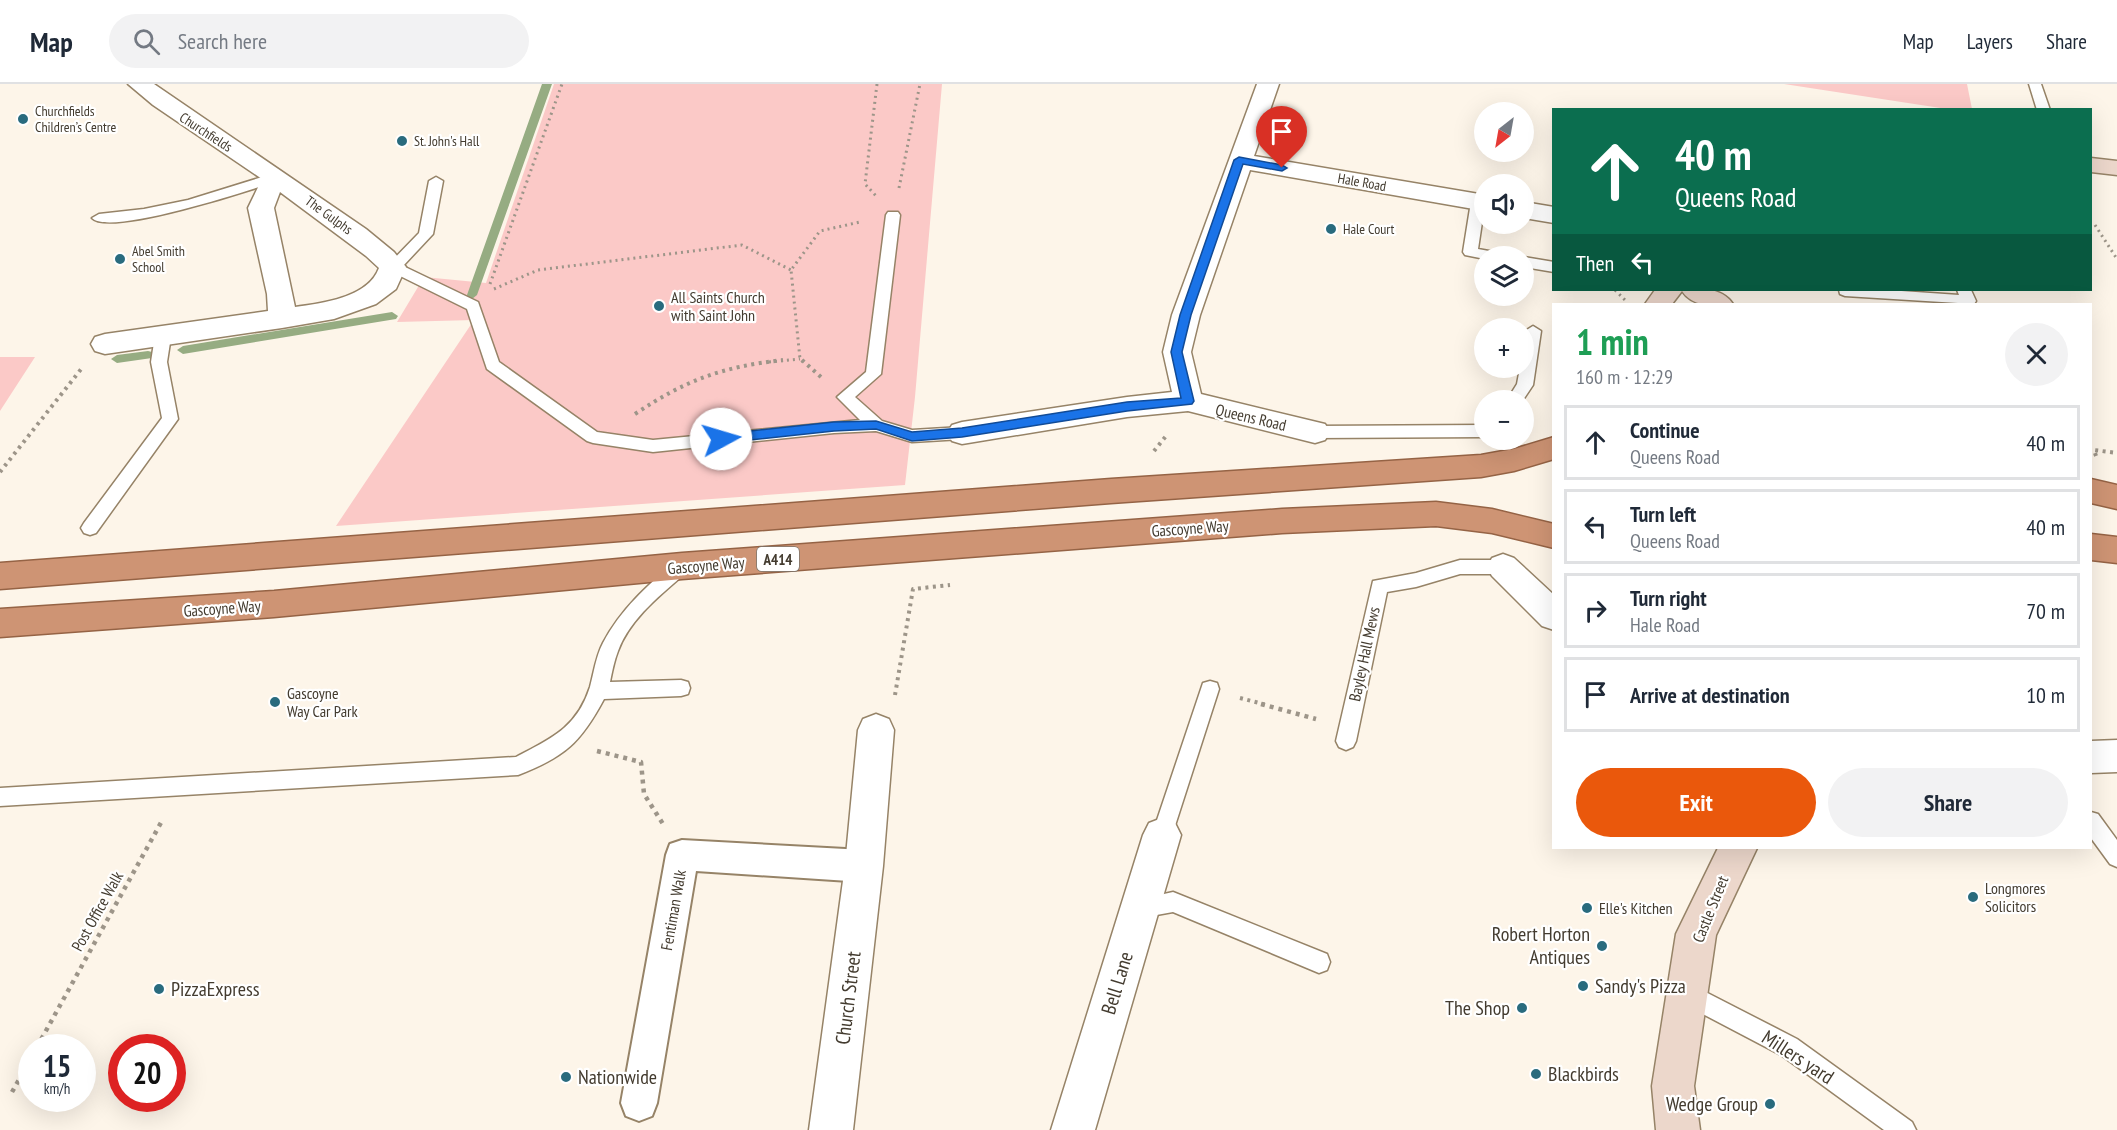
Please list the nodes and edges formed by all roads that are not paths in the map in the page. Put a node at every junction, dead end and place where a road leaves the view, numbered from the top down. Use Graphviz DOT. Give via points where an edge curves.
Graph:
graph roads {
  1 [pos="139,84"];
  2 [pos="1268,84"];
  3 [pos="2035,84"];
  4 [pos="2043,108"];
  5 [pos="1239,160"];
  6 [pos="2092,165"];
  7 [pos="2117,168"];
  8 [pos="276,177"];
  9 [pos="436,181"];
  10 [pos="1474,201"];
  11 [pos="1534,212"];
  12 [pos="893,215"];
  13 [pos="1552,215"];
  14 [pos="99,218"];
  15 [pos="1474,234"];
  16 [pos="1474,253"];
  17 [pos="1534,264"];
  18 [pos="393,267"];
  19 [pos="1552,267"];
  20 [pos="1668,291"];
  21 [pos="1697,291"];
  22 [pos="1845,291"];
  23 [pos="1964,291"];
  24 [pos="1659,303"];
  25 [pos="1717,303"];
  26 [pos="282,319"];
  27 [pos="163,336"];
  28 [pos="105,344"];
  29 [pos="1188,401"];
  30 [pos="876,425"];
  31 [pos="1474,431"];
  32 [pos="1315,432"];
  33 [pos="962,433"];
  34 [pos="1552,449"];
  35 [pos="2092,491"];
  36 [pos="2117,496"];
  37 [pos="90,528"];
  38 [pos="1552,536"];
  39 [pos="2092,547"];
  40 [pos="2117,550"];
  41 [pos="682,566"];
  42 [pos="1503,567"];
  43 [pos="0,576"];
  44 [pos="1552,614"];
  45 [pos="0,623"];
  46 [pos="681,688"];
  47 [pos="1210,689"];
  48 [pos="598,691"];
  49 [pos="876,730"];
  50 [pos="1347,735"];
  51 [pos="2117,756"];
  52 [pos="2092,757"];
  53 [pos="0,797"];
  54 [pos="2092,822"];
  55 [pos="1162,835"];
  56 [pos="1737,849"];
  57 [pos="2117,857"];
  58 [pos="864,866"];
  59 [pos="1140,908"];
  60 [pos="1319,962"];
  61 [pos="1688,983"];
  62 [pos="639,1103"];
  63 [pos="831,1130"];
  64 [pos="1073,1130"];
  65 [pos="1678,1130"];
  66 [pos="1904,1130"];
  1 -- 8 [label="street, Churchfields"];
  2 -- 5 [label="street"];
  3 -- 4 [label="lane"];
  5 -- 10 [label="street, Hale Road"];
  5 -- 29 [label="street" via="1177,352"];
  6 -- 7 [label="main road"];
  8 -- 14 [label="lane" via="234,193 162,211"];
  8 -- 18 [label="street, The Gulphs" via="378,250"];
  8 -- 26 [label="street" via="261,208"];
  9 -- 18 [label="lane" via="426,234"];
  11 -- 13 [label="street"];
  12 -- 30 [label="lane" via="873,374 845,397"];
  15 -- 16 [label="lane" via="1470,252"];
  17 -- 19 [label="lane"];
  18 -- 26 [label="street" via="387,283 366,298 324,312"];
  18 -- 30 [label="lane" via="473,306 492,365 593,437 653,446"];
  20 -- 24 [label="main road"];
  21 -- 25 [label="main road"];
  22 -- 23 [label="lane" via="1968,301"];
  26 -- 27 [label="street"];
  27 -- 28 [label="street"];
  27 -- 37 [label="lane" via="159,362 170,419"];
  29 -- 32 [label="street, Queens Road"];
  29 -- 33 [label="street, Queens Road"];
  30 -- 33 [label="lane" via="912,436"];
  31 -- 32 [label="lane"];
  34 -- 43 [label="highway" via="1481,466"];
  35 -- 36 [label="highway"];
  38 -- 41 [label="highway, Gascoyne Way / A414" via="1492,521 1436,514 1282,521"];
  39 -- 40 [label="highway"];
  41 -- 45 [label="highway, Gascoyne Way / A414" via="274,604"];
  41 -- 48 [label="lane" via="645,598 621,628 607,656"];
  42 -- 44 [label="street"];
  42 -- 50 [label="lane, Bayley Hall Mews" via="1460,567 1379,586"];
  46 -- 48 [label="lane"];
  47 -- 55 [label="lane"];
  48 -- 53 [label="lane" via="581,723 564,742 518,766"];
  49 -- 58 [label="street, Church Street"];
  51 -- 52 [label="street"];
  54 -- 57 [label="lane"];
  55 -- 59 [label="street, Bell Lane"];
  56 -- 61 [label="main road, Castle Street" via="1696,934"];
  58 -- 62 [label="street, Fentiman Walk" via="682,855"];
  58 -- 63 [label="street, Church Street"];
  59 -- 60 [label="lane" via="1173,902"];
  59 -- 64 [label="street, Bell Lane"];
  61 -- 65 [label="main road, Castle Street" via="1673,1086"];
  61 -- 66 [label="lane, Millers yard" via="1789,1047"];
}
